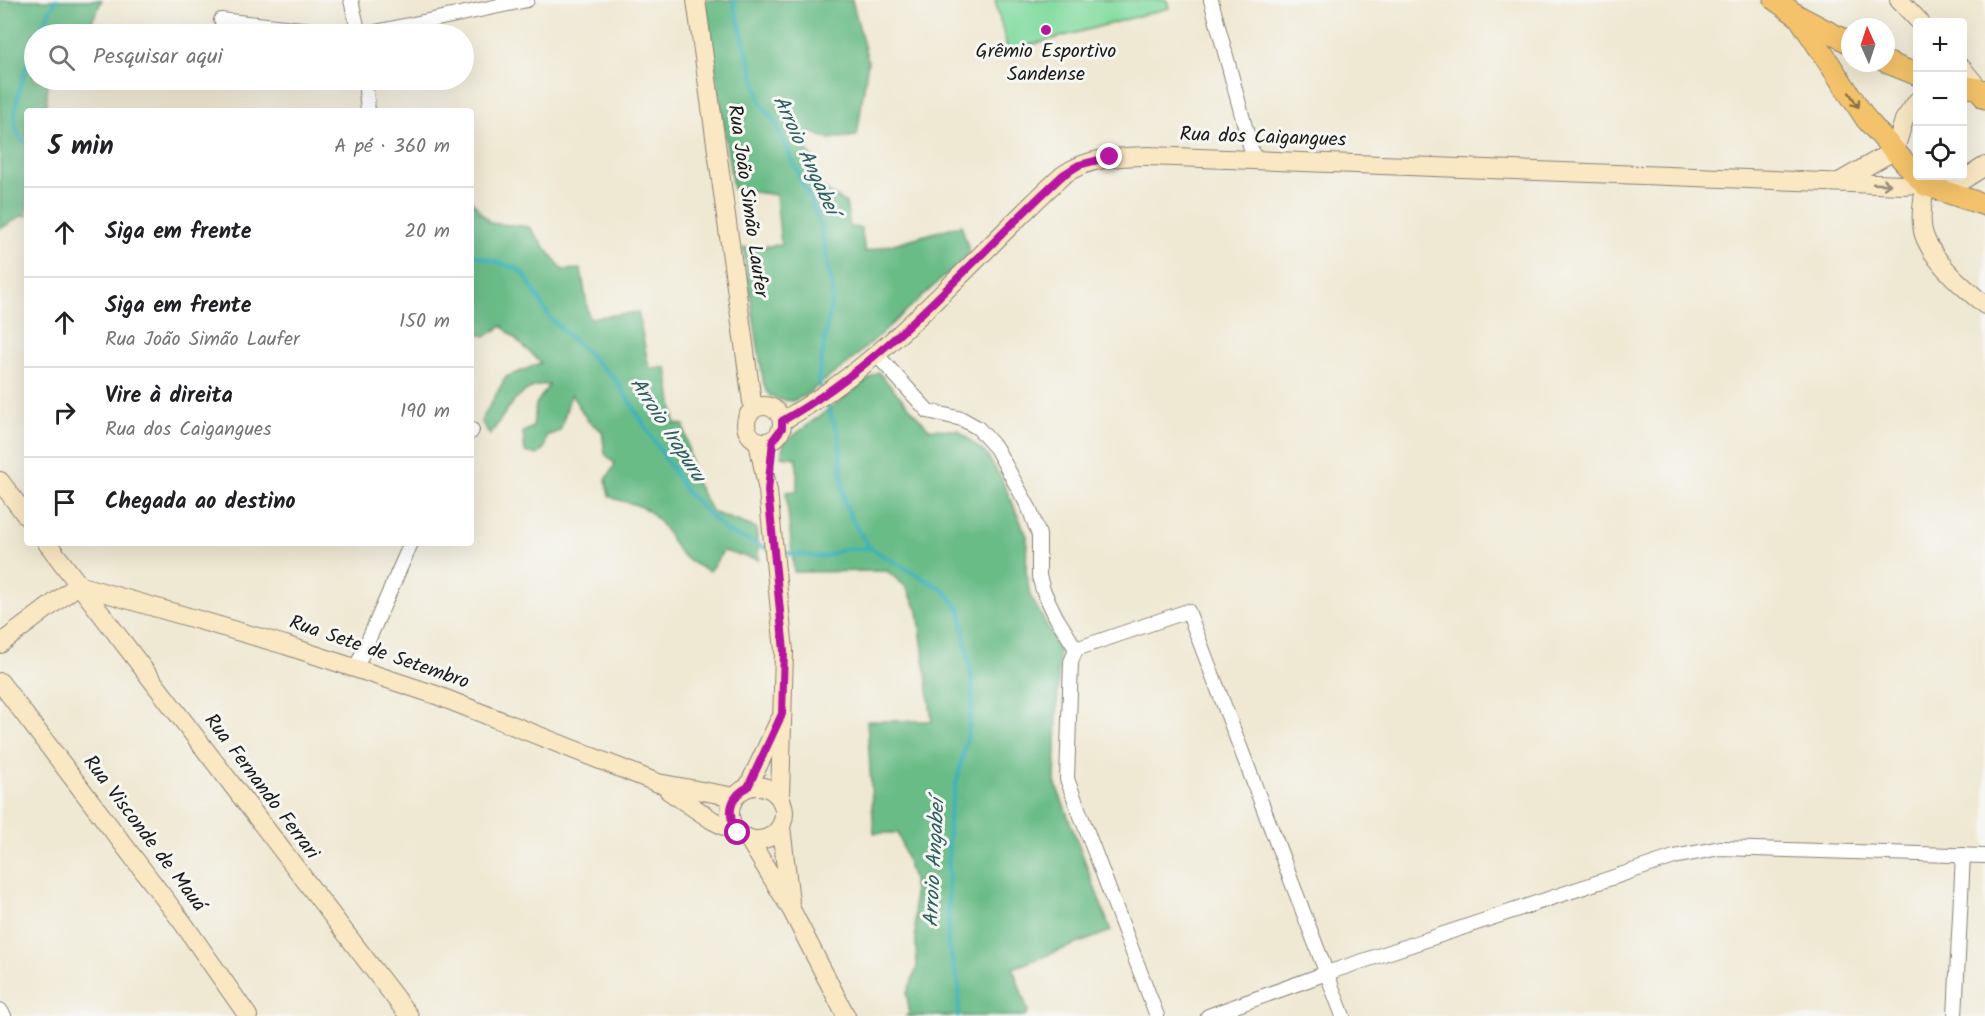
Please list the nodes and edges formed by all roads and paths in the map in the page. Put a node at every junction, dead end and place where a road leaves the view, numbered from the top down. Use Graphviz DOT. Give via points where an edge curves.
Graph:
graph roads {
  1 [pos="351,0"];
  2 [pos="527,0"];
  3 [pos="696,0"];
  4 [pos="1212,0"];
  5 [pos="1775,0"];
  6 [pos="1899,0"];
  7 [pos="1798,16"];
  8 [pos="1916,18"];
  9 [pos="221,20"];
  10 [pos="257,24"];
  11 [pos="357,24"];
  12 [pos="413,24"];
  13 [pos="1841,38"];
  14 [pos="1895,66"];
  15 [pos="1965,72"];
  16 [pos="1913,73"];
  17 [pos="365,90"];
  18 [pos="1978,91"];
  19 [pos="1913,106"];
  20 [pos="368,108"];
  21 [pos="1895,150"];
  22 [pos="1254,160"];
  23 [pos="1985,166"];
  24 [pos="1839,182"];
  25 [pos="1925,185"];
  26 [pos="1985,205"];
  27 [pos="1985,305"];
  28 [pos="876,354"];
  29 [pos="753,409"];
  30 [pos="782,421"];
  31 [pos="765,441"];
  32 [pos="0,481"];
  33 [pos="24,513"];
  34 [pos="49,546"];
  35 [pos="410,546"];
  36 [pos="78,585"];
  37 [pos="0,644"];
  38 [pos="1076,649"];
  39 [pos="356,668"];
  40 [pos="0,682"];
  41 [pos="782,714"];
  42 [pos="658,783"];
  43 [pos="742,792"];
  44 [pos="780,797"];
  45 [pos="781,827"];
  46 [pos="743,836"];
  47 [pos="1963,855"];
  48 [pos="1985,855"];
  49 [pos="791,909"];
  50 [pos="1327,973"];
  51 [pos="0,1010"];
  52 [pos="4,1016"];
  53 [pos="248,1016"];
  54 [pos="409,1016"];
  55 [pos="846,1016"];
  56 [pos="1157,1016"];
  57 [pos="1208,1016"];
  58 [pos="1343,1016"];
  59 [pos="1955,1016"];
  1 -- 11 [label="street"];
  2 -- 12 [label="street"];
  3 -- 29 [label="main road, Rua João Simão Laufer"];
  4 -- 22 [label="street"];
  5 -- 7 [label="main road"];
  6 -- 8 [label="main road"];
  7 -- 13 [label="main road"];
  7 -- 21 [label="main road, one-way" via="1866,119"];
  9 -- 10 [label="street"];
  14 -- 16 [label="main road"];
  15 -- 18 [label="main road"];
  17 -- 20 [label="street"];
  19 -- 21 [label="main road" via="1904,120"];
  21 -- 24 [label="main road"];
  21 -- 25 [label="main road"];
  22 -- 24 [label="main road, Rua dos Caigangues"];
  22 -- 28 [label="main road, Rua dos Caigangues" via="1110,157 1079,165 1034,202 943,294"];
  23 -- 25 [label="main road, Rua dos Caigangues" via="1963,180"];
  24 -- 25 [label="main road, Rua dos Caigangues, one-way"];
  25 -- 26 [label="main road"];
  25 -- 27 [label="main road" via="1921,212 1925,240 1957,283"];
  28 -- 30 [label="main road, Rua dos Caigangues" via="846,380"];
  28 -- 38 [label="street" via="928,411 962,419 978,428 996,448 1039,535 1043,590"];
  29 -- 30 [label="main road" via="774,408"];
  29 -- 31 [label="main road" via="745,423 746,431"];
  30 -- 31 [label="main road" via="782,428"];
  31 -- 41 [label="main road" via="784,651"];
  32 -- 33 [label="main road"];
  34 -- 36 [label="main road, Rua Fernando Ferrari"];
  35 -- 39 [label="street"];
  36 -- 37 [label="main road"];
  36 -- 39 [label="main road, Rua Sete de Setembro"];
  36 -- 54 [label="main road, Rua Fernando Ferrari"];
  38 -- 50 [label="street" via="1188,611"];
  38 -- 56 [label="street" via="1071,662 1067,779"];
  39 -- 42 [label="main road, Rua Sete de Setembro" via="436,695"];
  40 -- 53 [label="main road, Rua Visconde de Mauá" via="183,923"];
  41 -- 43 [label="main road"];
  41 -- 44 [label="main road"];
  42 -- 43 [label="main road, Rua Sete de Setembro"];
  42 -- 46 [label="main road, Rua Sete de Setembro" via="702,814"];
  43 -- 44 [label="main road" via="766,787"];
  43 -- 46 [label="main road" via="731,805 731,818"];
  44 -- 45 [label="main road" via="785,812"];
  45 -- 46 [label="main road" via="767,839"];
  45 -- 49 [label="main road"];
  46 -- 49 [label="main road"];
  47 -- 48 [label="street"];
  47 -- 50 [label="street" via="1720,848 1674,857"];
  47 -- 59 [label="street"];
  49 -- 55 [label="main road"];
  50 -- 57 [label="street"];
  50 -- 58 [label="street"];
  51 -- 52 [label="street"];
}
